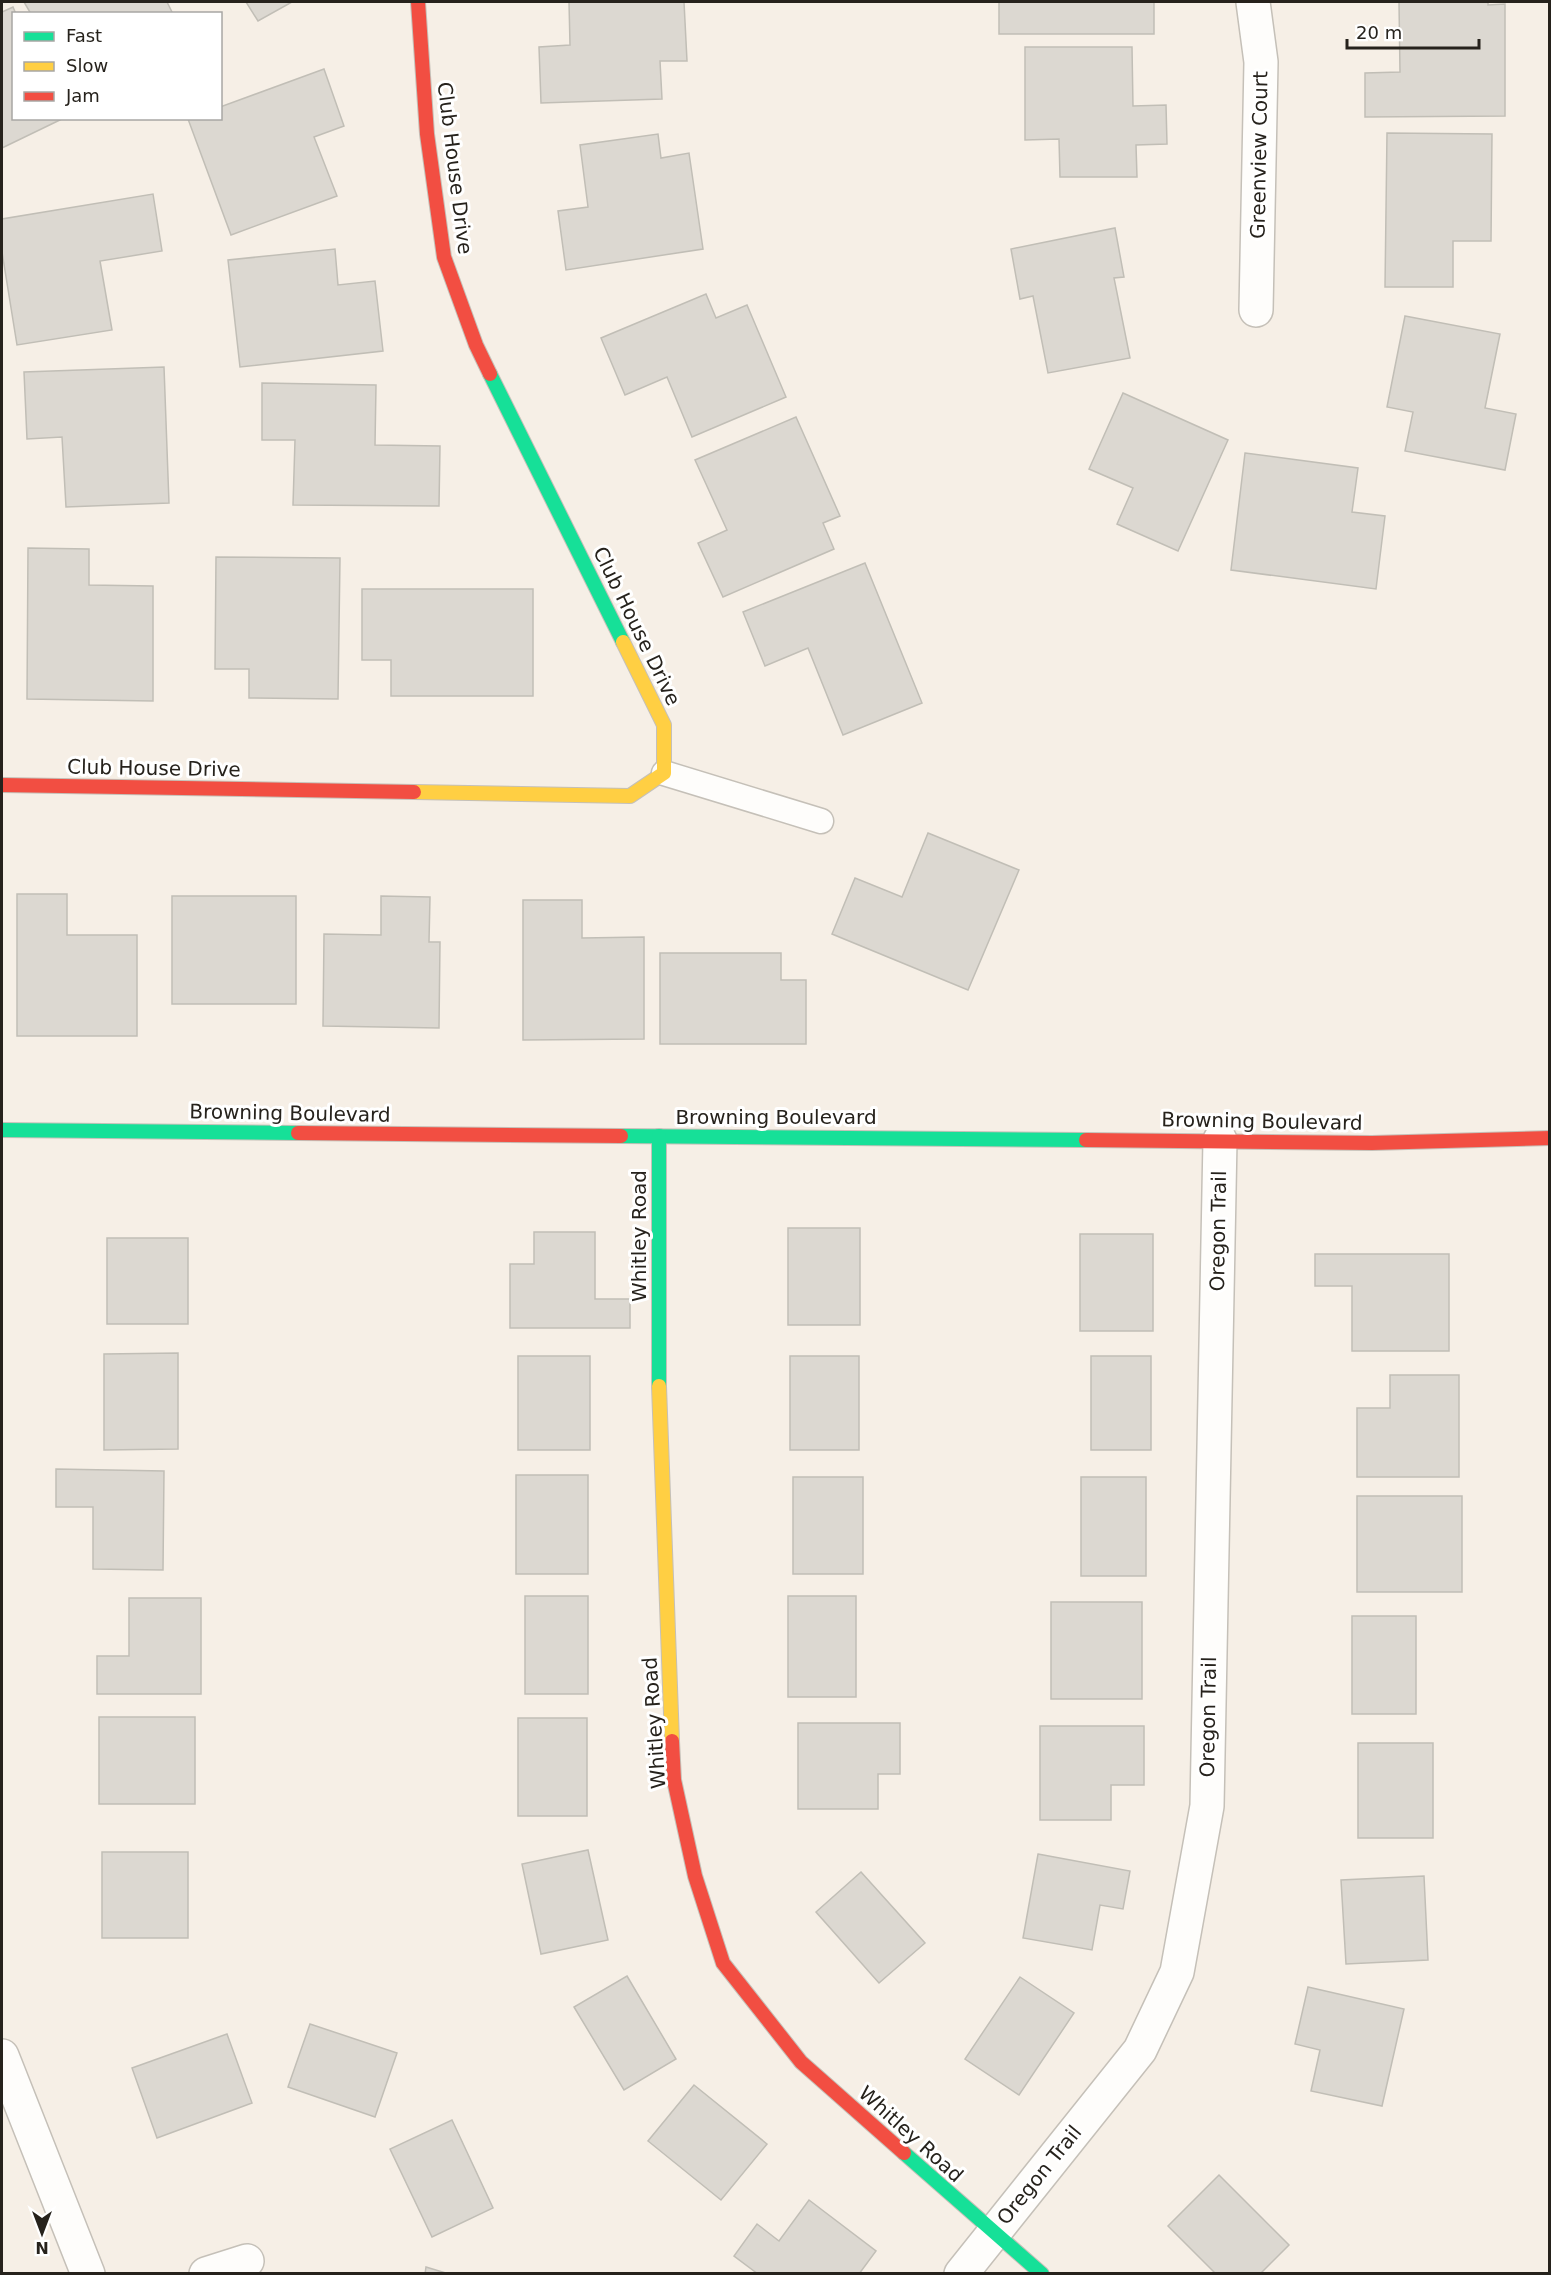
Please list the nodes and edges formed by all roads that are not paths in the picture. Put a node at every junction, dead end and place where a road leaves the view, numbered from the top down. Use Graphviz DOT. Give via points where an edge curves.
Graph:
graph roads {
  1 [pos="418,2"];
  2 [pos="1253,2"];
  3 [pos="1256,310"];
  4 [pos="664,773"];
  5 [pos="2,785"];
  6 [pos="821,821"];
  7 [pos="2,1130"];
  8 [pos="658,1136"];
  9 [pos="1550,1138"];
  10 [pos="1220,1140"];
  11 [pos="2,2056"];
  12 [pos="993,2232"];
  13 [pos="247,2261"];
  14 [pos="88,2274"];
  15 [pos="206,2274"];
  16 [pos="961,2274"];
  17 [pos="1042,2274"];
  1 -- 4 [label="street, Club House Drive" via="427,134 444,257 476,345 664,725"];
  2 -- 3 [label="street, Greenview Court" via="1261,62"];
  4 -- 5 [label="street, Club House Drive" via="630,796"];
  4 -- 6 [label="lane"];
  7 -- 8 [label="street, Browning Boulevard"];
  8 -- 10 [label="street, Browning Boulevard"];
  8 -- 12 [label="street, Whitley Road" via="658,1421 674,1780 695,1876 723,1963 801,2062"];
  9 -- 10 [label="street, Browning Boulevard" via="1372,1143"];
  10 -- 12 [label="street, Oregon Trail" via="1207,1806 1176,1972 1140,2050"];
  11 -- 14 [label="street"];
  12 -- 16 [label="street, Oregon Trail"];
  12 -- 17 [label="street, Whitley Road"];
  13 -- 15 [label="street"];
}
